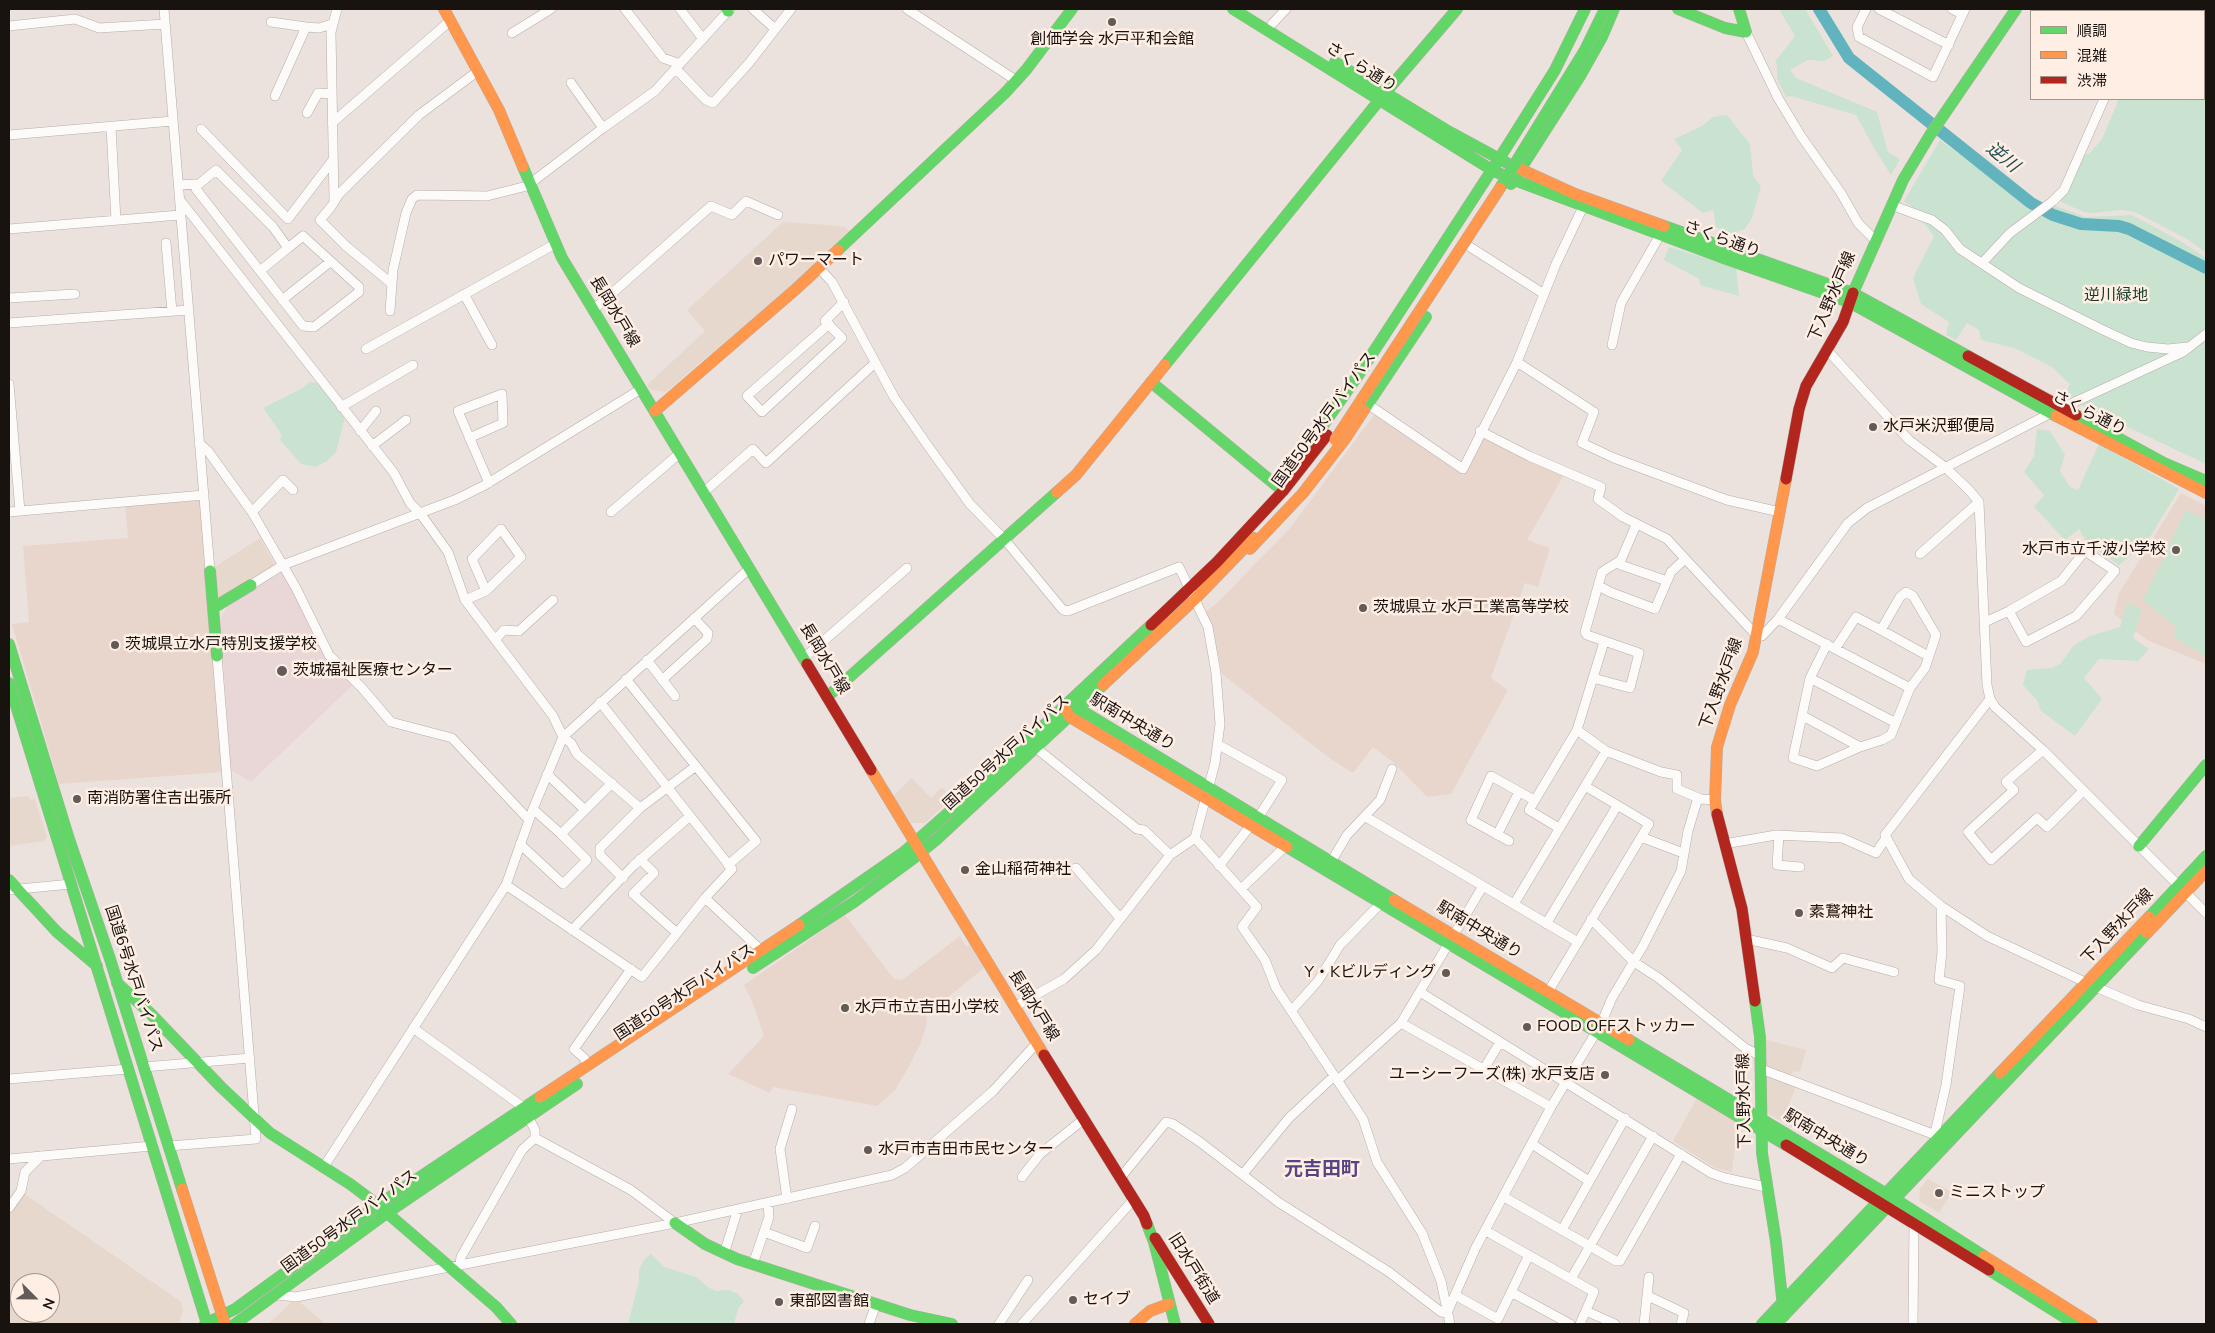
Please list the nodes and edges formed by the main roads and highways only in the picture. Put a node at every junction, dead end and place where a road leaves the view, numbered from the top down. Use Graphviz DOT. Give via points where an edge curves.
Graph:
graph roads {
  1 [pos="444,9"];
  2 [pos="1072,9"];
  3 [pos="1233,9"];
  4 [pos="1247,9"];
  5 [pos="1457,9"];
  6 [pos="1584,9"];
  7 [pos="1594,9"];
  8 [pos="1604,9"];
  9 [pos="1614,9"];
  10 [pos="1678,9"];
  11 [pos="1739,9"];
  12 [pos="2016,9"];
  13 [pos="1383,96"];
  14 [pos="1499,159"];
  15 [pos="1492,170"];
  16 [pos="1520,170"];
  17 [pos="1514,180"];
  18 [pos="1851,298"];
  19 [pos="1151,382"];
  20 [pos="655,411"];
  21 [pos="1331,438"];
  22 [pos="2206,481"];
  23 [pos="1277,486"];
  24 [pos="2206,492"];
  25 [pos="1217,562"];
  26 [pos="1229,566"];
  27 [pos="210,571"];
  28 [pos="251,585"];
  29 [pos="213,608"];
  30 [pos="9,644"];
  31 [pos="217,656"];
  32 [pos="9,683"];
  33 [pos="827,697"];
  34 [pos="12,701"];
  35 [pos="1065,706"];
  36 [pos="1079,709"];
  37 [pos="1070,717"];
  38 [pos="2206,765"];
  39 [pos="1208,793"];
  40 [pos="1289,843"];
  41 [pos="2139,846"];
  42 [pos="918,847"];
  43 [pos="2206,856"];
  44 [pos="2206,871"];
  45 [pos="9,880"];
  46 [pos="2182,889"];
  47 [pos="14,890"];
  48 [pos="1452,939"];
  49 [pos="765,954"];
  50 [pos="94,964"];
  51 [pos="117,984"];
  52 [pos="2092,985"];
  53 [pos="1599,1028"];
  54 [pos="526,1112"];
  55 [pos="1762,1119"];
  56 [pos="1762,1131"];
  57 [pos="1887,1201"];
  58 [pos="383,1209"];
  59 [pos="675,1223"];
  60 [pos="1150,1230"];
  61 [pos="1783,1302"];
  62 [pos="1170,1304"];
  63 [pos="224,1320"];
  64 [pos="1781,1322"];
  65 [pos="206,1324"];
  66 [pos="235,1324"];
  67 [pos="512,1324"];
  68 [pos="952,1324"];
  69 [pos="1135,1324"];
  70 [pos="1175,1324"];
  71 [pos="1209,1324"];
  72 [pos="1762,1324"];
  73 [pos="2074,1324"];
  74 [pos="2092,1324"];
  1 -- 20 [label="main road, 長岡水戸線" via="499,110 555,244"];
  2 -- 20 [label="main road" via="1017,81 818,268"];
  3 -- 13 [label="main road, さくら通り"];
  4 -- 13 [label="main road, さくら通り"];
  5 -- 13 [label="main road"];
  6 -- 14 [label="main road" via="1555,70"];
  7 -- 21 [label="main road, 国道50号水戸バイパス" via="1577,48 1538,113"];
  8 -- 21 [label="main road, 国道50号水戸バイパス, bridge" via="1550,111 1411,326"];
  9 -- 16 [label="main road" via="1580,76"];
  10 -- 11 [label="main road" via="1725,28 1746,32"];
  12 -- 18 [label="main road, 下入野水戸線" via="1930,135 1891,205"];
  13 -- 14 [label="main road, さくら通り"];
  13 -- 15 [label="main road, さくら通り"];
  13 -- 19 [label="main road"];
  14 -- 15 [label="main road"];
  14 -- 16 [label="main road, さくら通り"];
  15 -- 17 [label="main road, さくら通り"];
  15 -- 23 [label="main road" via="1321,430"];
  16 -- 17 [label="main road"];
  16 -- 18 [label="main road, さくら通り" via="1575,194"];
  17 -- 18 [label="main road, さくら通り" via="1660,235"];
  17 -- 26 [label="main road" via="1345,439 1291,506 1244,555"];
  18 -- 22 [label="main road, さくら通り" via="2164,463"];
  18 -- 24 [label="main road, さくら通り" via="2052,413"];
  18 -- 55 [label="main road, 下入野水戸線" via="1843,322 1802,396 1756,635 1749,664 1730,704 1719,738 1716,759 1715,800 1742,909 1761,1056"];
  19 -- 23 [label="main road"];
  19 -- 33 [label="main road" via="1069,482"];
  20 -- 33 [label="main road, 長岡水戸線"];
  21 -- 25 [label="main road, 国道50号水戸バイパス"];
  21 -- 26 [label="main road, 国道50号水戸バイパス" via="1296,490"];
  23 -- 25 [label="main road"];
  25 -- 35 [label="main road, 国道50号水戸バイパス"];
  26 -- 36 [label="main road, 国道50号水戸バイパス"];
  27 -- 29 [label="main road"];
  28 -- 29 [label="main road"];
  29 -- 31 [label="main road"];
  30 -- 51 [label="main road, 国道6号水戸バイパス"];
  32 -- 34 [label="main road, 国道6号水戸バイパス"];
  33 -- 42 [label="main road, 長岡水戸線"];
  34 -- 50 [label="main road, 国道6号水戸バイパス"];
  35 -- 36 [label="main road, 駅南中央通り"];
  35 -- 37 [label="main road, 駅南中央通り"];
  35 -- 42 [label="main road, 国道50号水戸バイパス"];
  36 -- 37 [label="main road, 国道50号水戸バイパス"];
  36 -- 39 [label="main road, 駅南中央通り"];
  37 -- 39 [label="main road, 駅南中央通り"];
  37 -- 42 [label="main road, 国道50号水戸バイパス"];
  38 -- 41 [label="main road"];
  39 -- 40 [label="main road, 駅南中央通り"];
  40 -- 48 [label="main road, 駅南中央通り" via="1381,903"];
  40 -- 48 [label="main road, 駅南中央通り" via="1331,862"];
  42 -- 49 [label="main road, 国道50号水戸バイパス" via="845,894"];
  42 -- 60 [label="main road, 長岡水戸線" via="1121,1177"];
  43 -- 46 [label="main road, 下入野水戸線"];
  44 -- 46 [label="main road, 下入野水戸線"];
  45 -- 47 [label="main road"];
  46 -- 52 [label="main road, 下入野水戸線"];
  47 -- 50 [label="main road"];
  48 -- 53 [label="main road, 駅南中央通り"];
  48 -- 53 [label="main road, 駅南中央通り" via="1548,992"];
  49 -- 54 [label="main road, 国道50号水戸バイパス"];
  49 -- 54 [label="main road, 国道50号水戸バイパス" via="588,1065"];
  50 -- 51 [label="main road"];
  50 -- 65 [label="main road, 国道6号水戸バイパス"];
  51 -- 58 [label="main road" via="255,1120"];
  51 -- 63 [label="main road, 国道6号水戸バイパス"];
  52 -- 57 [label="main road, 下入野水戸線"];
  52 -- 57 [label="main road, 下入野水戸線" via="1937,1135"];
  53 -- 55 [label="main road, 駅南中央通り"];
  53 -- 56 [label="main road, 駅南中央通り"];
  54 -- 58 [label="main road, 国道50号水戸バイパス"];
  55 -- 56 [label="main road, 下入野水戸線"];
  55 -- 57 [label="main road, 駅南中央通り"];
  56 -- 57 [label="main road, 駅南中央通り"];
  56 -- 61 [label="main road, 下入野水戸線" via="1766,1187"];
  57 -- 61 [label="main road, 下入野水戸線"];
  57 -- 64 [label="main road, 下入野水戸線"];
  57 -- 73 [label="main road, 駅南中央通り" via="1914,1223"];
  57 -- 74 [label="main road, 駅南中央通り"];
  58 -- 63 [label="main road, 国道50号水戸バイパス" via="278,1279"];
  58 -- 66 [label="main road, 国道50号水戸バイパス" via="277,1295"];
  58 -- 67 [label="main road"];
  59 -- 68 [label="main road" via="724,1254 910,1315"];
  60 -- 62 [label="main road, 長岡水戸線"];
  60 -- 71 [label="main road, 旧水戸街道"];
  61 -- 64 [label="main road, 下入野水戸線"];
  61 -- 72 [label="main road, 下入野水戸線"];
  62 -- 69 [label="main road" via="1150,1311"];
  62 -- 70 [label="main road, 長岡水戸線"];
  63 -- 65 [label="main road, 国道50号水戸バイパス"];
}
